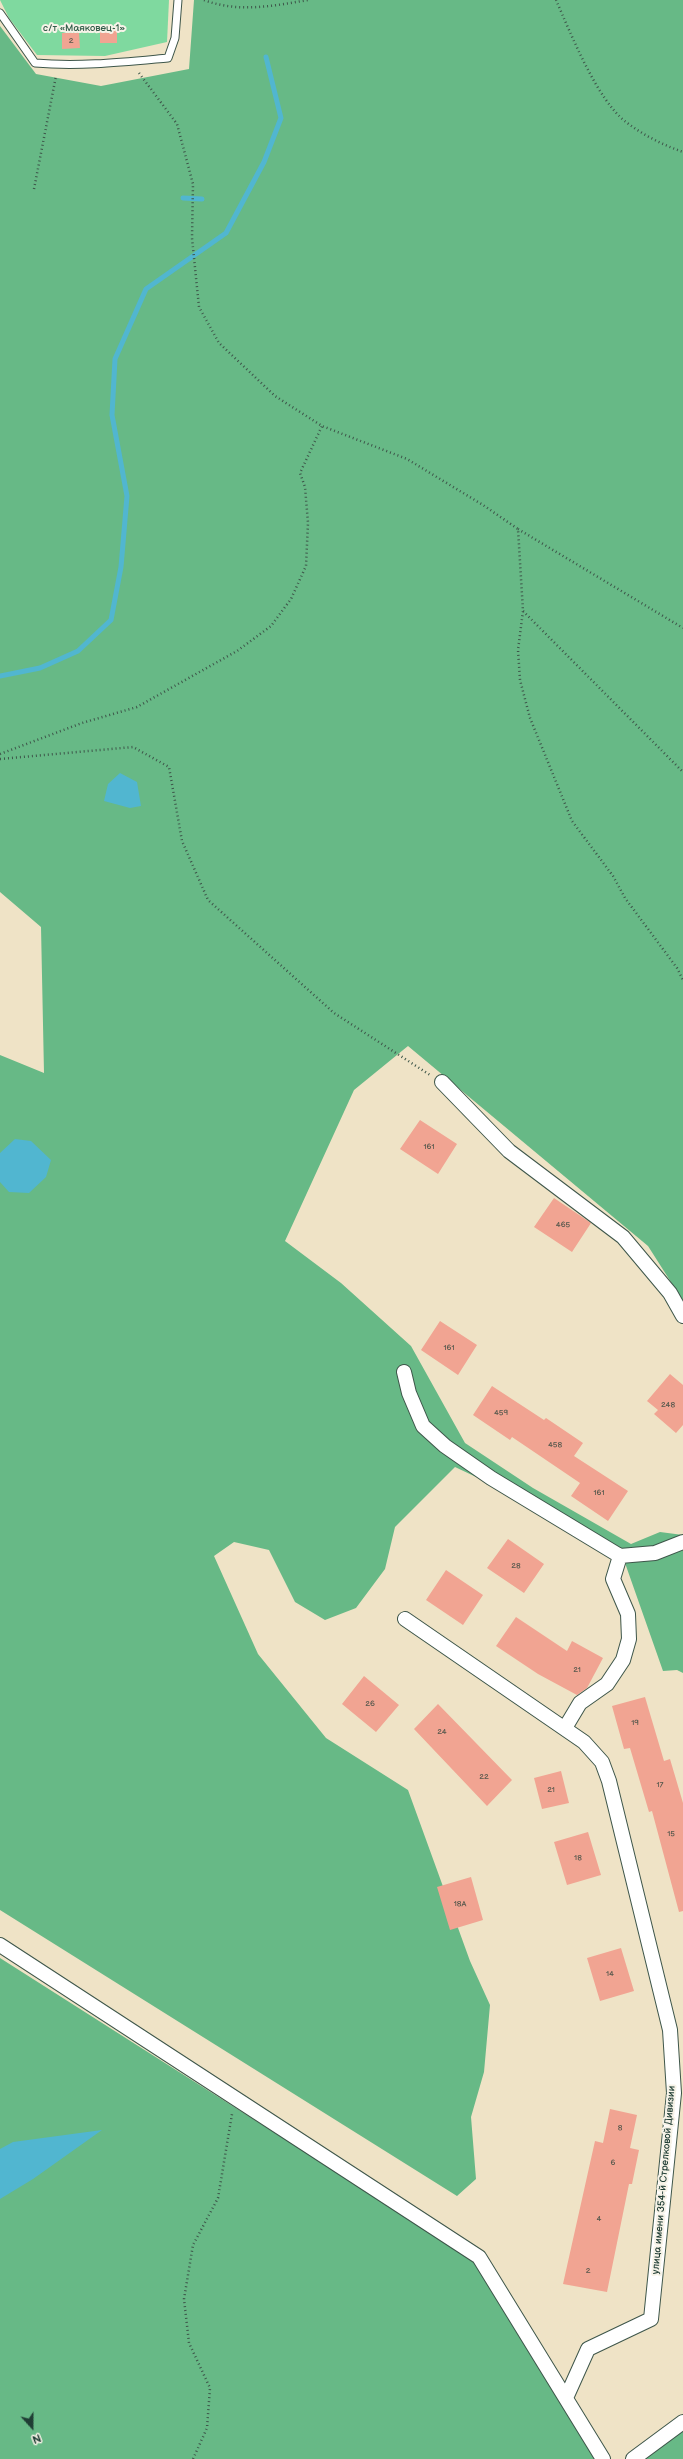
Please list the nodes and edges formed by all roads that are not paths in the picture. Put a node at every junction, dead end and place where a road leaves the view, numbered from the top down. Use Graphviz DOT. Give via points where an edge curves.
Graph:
graph roads {
  1 [pos="178,0"];
  2 [pos="0,13"];
  3 [pos="442,1082"];
  4 [pos="683,1316"];
  5 [pos="404,1372"];
  6 [pos="683,1542"];
  7 [pos="620,1556"];
  8 [pos="405,1619"];
  9 [pos="565,1728"];
  10 [pos="0,1945"];
  11 [pos="566,2398"];
  12 [pos="683,2422"];
  13 [pos="603,2459"];
  14 [pos="633,2459"];
  1 -- 2 [label="lane" via="175,38 168,58 131,62 35,64"];
  3 -- 4 [label="street" via="509,1151 623,1237 670,1293"];
  5 -- 7 [label="street" via="409,1393 423,1426 445,1446 491,1478"];
  6 -- 7 [label="street" via="655,1553"];
  7 -- 9 [label="street" via="613,1579 628,1614 628,1639 623,1660 607,1684 580,1703"];
  8 -- 9 [label="street"];
  9 -- 11 [label="street, улица имени 354-й Стрелковой Дивизии" via="584,1742 602,1762 609,1781 670,2030 674,2093 652,2319 588,2349"];
  10 -- 11 [label="street" via="479,2257"];
  11 -- 13 [label="street"];
  12 -- 14 [label="street"];
}
